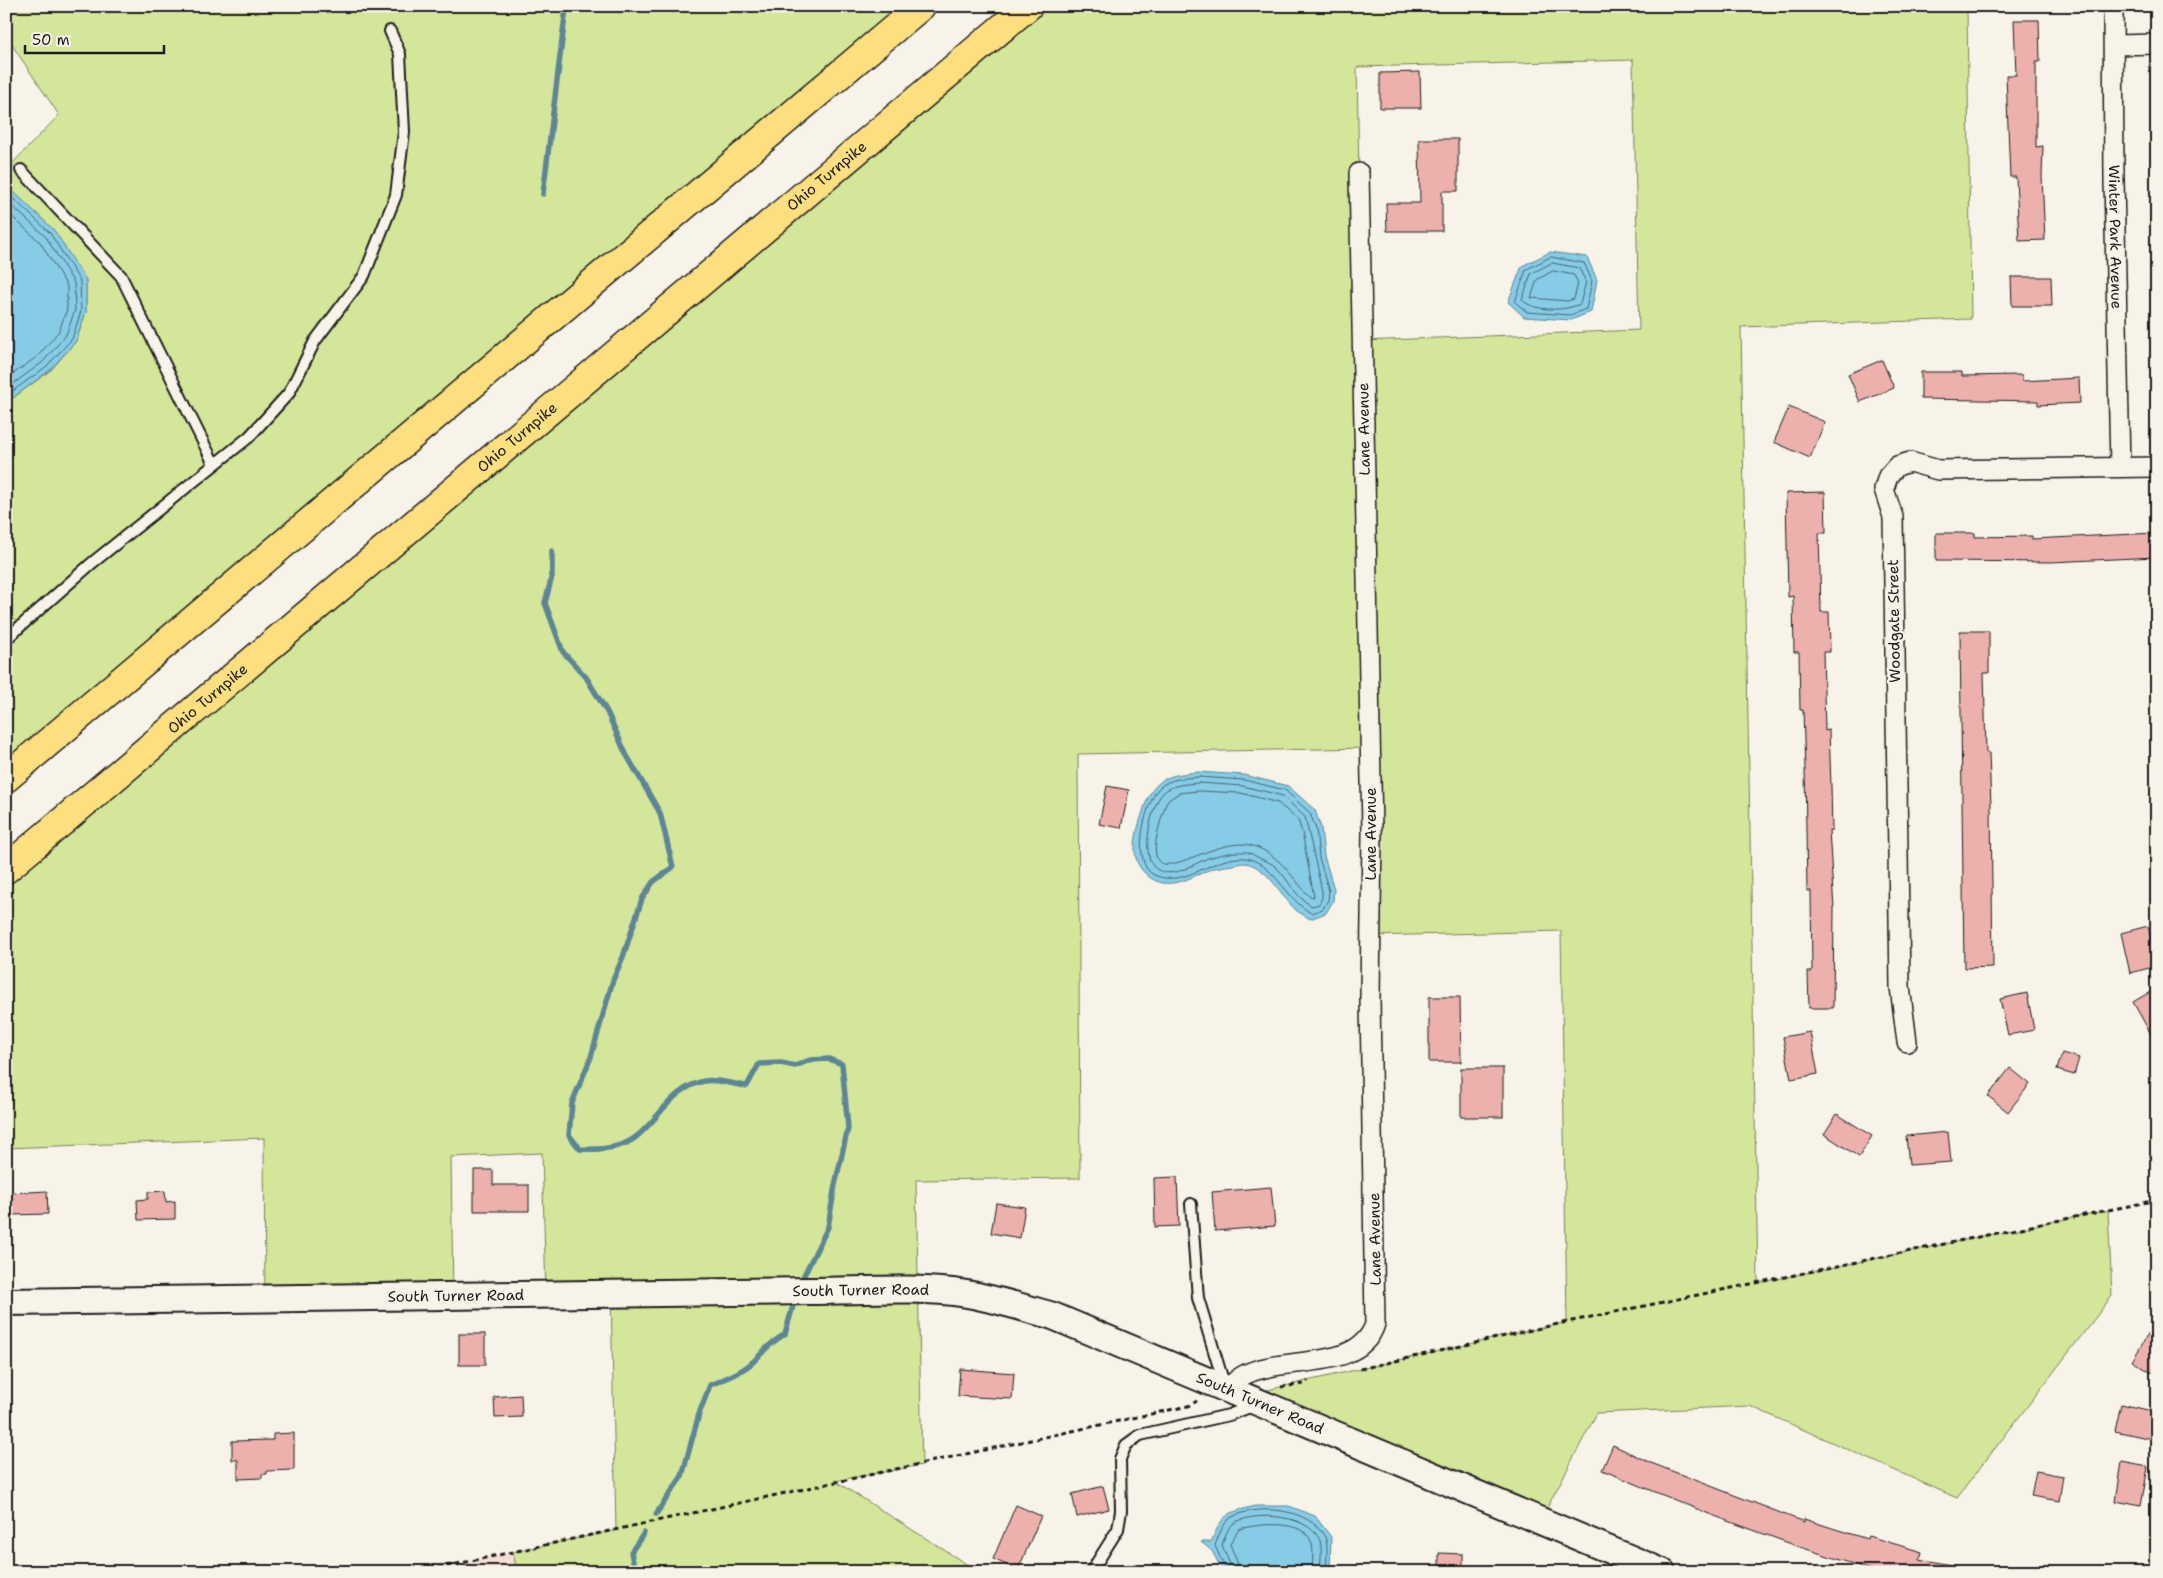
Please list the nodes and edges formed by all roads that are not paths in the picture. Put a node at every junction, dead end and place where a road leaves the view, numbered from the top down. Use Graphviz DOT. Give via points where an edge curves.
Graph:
graph roads {
  1 [pos="921,6"];
  2 [pos="1028,6"];
  3 [pos="2113,6"];
  4 [pos="390,31"];
  5 [pos="2114,44"];
  6 [pos="2157,44"];
  7 [pos="21,170"];
  8 [pos="1359,173"];
  9 [pos="214,464"];
  10 [pos="2120,467"];
  11 [pos="2157,467"];
  12 [pos="6,639"];
  13 [pos="6,778"];
  14 [pos="6,868"];
  15 [pos="1907,1042"];
  16 [pos="1191,1204"];
  17 [pos="6,1302"];
  18 [pos="1226,1390"];
  19 [pos="1258,1403"];
  20 [pos="1091,1572"];
  21 [pos="1662,1572"];
  1 -- 13 [label="highway"];
  2 -- 14 [label="highway, Ohio Turnpike"];
  3 -- 5 [label="street, Winter Park Avenue"];
  4 -- 9 [label="lane" via="400,54 404,132 396,195 364,276 316,342 288,393 249,436"];
  5 -- 6 [label="street"];
  5 -- 10 [label="street, Winter Park Avenue"];
  7 -- 9 [label="lane" via="121,276"];
  8 -- 18 [label="street, Lane Avenue" via="1371,803 1375,1324 1365,1343 1356,1349 1337,1356 1262,1369 1244,1375"];
  9 -- 12 [label="lane" via="92,563"];
  10 -- 11 [label="street, Woodgate Street"];
  10 -- 15 [label="street, Woodgate Street" via="1938,470 1910,462 1897,466 1888,476 1884,489 1893,518 1900,987"];
  16 -- 18 [label="lane" via="1198,1298"];
  17 -- 18 [label="street, South Turner Road" via="929,1291 1002,1301 1053,1316"];
  18 -- 19 [label="street, South Turner Road"];
  19 -- 20 [label="lane" via="1229,1415 1140,1435 1126,1445 1120,1458 1118,1529"];
  19 -- 21 [label="street, South Turner Road"];
}
